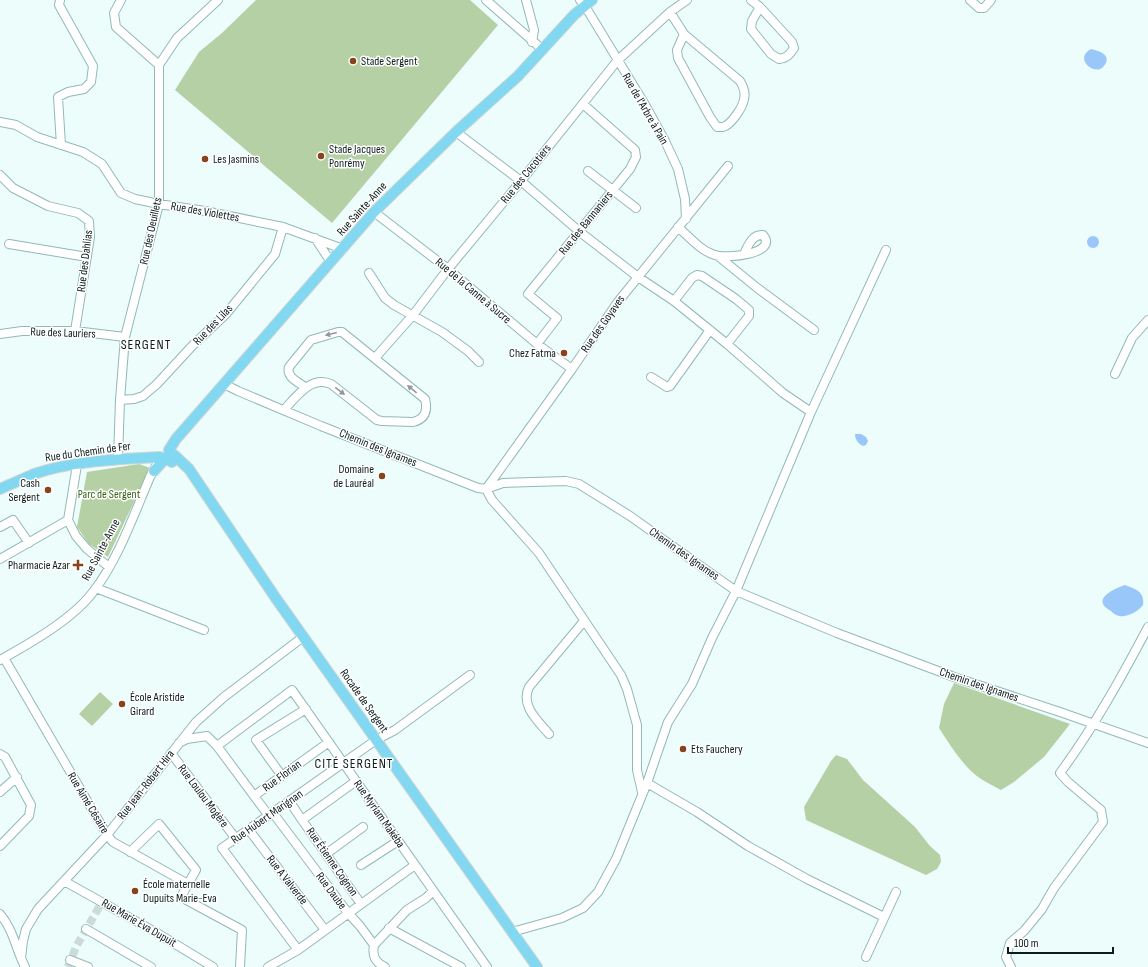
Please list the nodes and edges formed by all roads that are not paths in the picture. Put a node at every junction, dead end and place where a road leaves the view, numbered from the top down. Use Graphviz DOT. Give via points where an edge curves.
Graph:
graph roads {
  1 [pos="60,0"];
  2 [pos="121,0"];
  3 [pos="218,0"];
  4 [pos="486,0"];
  5 [pos="526,0"];
  6 [pos="687,0"];
  7 [pos="751,0"];
  8 [pos="970,0"];
  9 [pos="990,0"];
  10 [pos="586,2"];
  11 [pos="760,7"];
  12 [pos="670,12"];
  13 [pos="684,34"];
  14 [pos="532,42"];
  15 [pos="542,50"];
  16 [pos="617,61"];
  17 [pos="159,65"];
  18 [pos="583,104"];
  19 [pos="0,122"];
  20 [pos="456,132"];
  21 [pos="61,145"];
  22 [pos="728,166"];
  23 [pos="588,171"];
  24 [pos="0,175"];
  25 [pos="521,182"];
  26 [pos="613,190"];
  27 [pos="159,204"];
  28 [pos="636,208"];
  29 [pos="374,212"];
  30 [pos="686,219"];
  31 [pos="283,227"];
  32 [pos="678,227"];
  33 [pos="580,232"];
  34 [pos="315,238"];
  35 [pos="9,244"];
  36 [pos="343,248"];
  37 [pos="886,250"];
  38 [pos="744,254"];
  39 [pos="718,256"];
  40 [pos="87,257"];
  41 [pos="331,262"];
  42 [pos="448,269"];
  43 [pos="369,272"];
  44 [pos="638,277"];
  45 [pos="674,301"];
  46 [pos="413,315"];
  47 [pos="1148,320"];
  48 [pos="710,330"];
  49 [pos="814,330"];
  50 [pos="75,331"];
  51 [pos="0,334"];
  52 [pos="125,337"];
  53 [pos="538,344"];
  54 [pos="727,344"];
  55 [pos="374,358"];
  56 [pos="479,362"];
  57 [pos="572,369"];
  58 [pos="1115,374"];
  59 [pos="651,377"];
  60 [pos="224,384"];
  61 [pos="305,387"];
  62 [pos="120,400"];
  63 [pos="284,410"];
  64 [pos="811,412"];
  65 [pos="165,455"];
  66 [pos="118,460"];
  67 [pos="77,465"];
  68 [pos="154,471"];
  69 [pos="0,489"];
  70 [pos="486,489"];
  71 [pos="68,520"];
  72 [pos="0,527"];
  73 [pos="29,543"];
  74 [pos="0,559"];
  75 [pos="109,567"];
  76 [pos="96,588"];
  77 [pos="736,591"];
  78 [pos="584,621"];
  79 [pos="1148,627"];
  80 [pos="204,630"];
  81 [pos="302,637"];
  82 [pos="2,659"];
  83 [pos="470,675"];
  84 [pos="306,709"];
  85 [pos="195,723"];
  86 [pos="1094,724"];
  87 [pos="549,734"];
  88 [pos="207,736"];
  89 [pos="376,740"];
  90 [pos="329,742"];
  91 [pos="179,743"];
  92 [pos="1148,743"];
  93 [pos="217,746"];
  94 [pos="171,753"];
  95 [pos="0,754"];
  96 [pos="344,764"];
  97 [pos="282,776"];
  98 [pos="17,777"];
  99 [pos="356,781"];
  100 [pos="646,783"];
  101 [pos="0,792"];
  102 [pos="642,792"];
  103 [pos="254,796"];
  104 [pos="290,802"];
  105 [pos="271,815"];
  106 [pos="302,820"];
  107 [pos="363,827"];
  108 [pos="249,830"];
  109 [pos="106,835"];
  110 [pos="236,839"];
  111 [pos="398,841"];
  112 [pos="0,846"];
  113 [pos="130,852"];
  114 [pos="326,854"];
  115 [pos="361,865"];
  116 [pos="415,865"];
  117 [pos="64,881"];
  118 [pos="188,884"];
  119 [pos="433,891"];
  120 [pos="896,892"];
  121 [pos="361,904"];
  122 [pos="0,914"];
  123 [pos="348,914"];
  124 [pos="884,917"];
  125 [pos="8,925"];
  126 [pos="0,928"];
  127 [pos="26,928"];
  128 [pos="389,928"];
  129 [pos="86,929"];
  130 [pos="326,930"];
  131 [pos="512,932"];
  132 [pos="374,945"];
  133 [pos="298,950"];
  134 [pos="866,957"];
  135 [pos="70,960"];
  136 [pos="22,964"];
  137 [pos="88,967"];
  138 [pos="151,967"];
  139 [pos="213,967"];
  140 [pos="240,967"];
  141 [pos="268,967"];
  142 [pos="385,967"];
  143 [pos="461,967"];
  144 [pos="487,967"];
  145 [pos="536,967"];
  146 [pos="1011,967"];
  1 -- 21 [label="street" via="59,5 93,66 91,82 84,89 58,97"];
  2 -- 17 [label="street" via="114,13 116,27"];
  3 -- 17 [label="street" via="177,38"];
  4 -- 14 [label="street"];
  5 -- 14 [label="street" via="534,30"];
  6 -- 12 [label="street, Rue des Cocotiers"];
  7 -- 11 [label="street"];
  8 -- 9 [label="street" via="979,8 984,8"];
  10 -- 15 [label="main road, Rue Sainte-Anne"];
  10 -- 16 [label="street, Rue de l'Arbre à Pain"];
  11 -- 11 [label="street" via="792,42 794,48 785,58 779,59 771,54 751,29 752,21"];
  12 -- 13 [label="street"];
  12 -- 16 [label="street, Rue des Cocotiers"];
  13 -- 13 [label="street" via="740,81 744,88 741,108 724,127 717,127 678,58 677,50"];
  14 -- 15 [label="street"];
  15 -- 20 [label="main road, Rue Sainte-Anne" via="518,76"];
  16 -- 18 [label="street, Rue des Cocotiers"];
  16 -- 30 [label="street, Rue de l'Arbre à Pain" via="651,116 678,169 685,199"];
  17 -- 27 [label="street, Rue des Oeuillets"];
  18 -- 25 [label="street, Rue des Cocotiers"];
  18 -- 26 [label="street, Rue des Bannaniers" via="636,153 634,162"];
  19 -- 21 [label="street, Rue des Violettes" via="16,125 37,137"];
  20 -- 25 [label="street"];
  20 -- 29 [label="main road, Rue Sainte-Anne"];
  21 -- 27 [label="street, Rue des Violettes" via="83,152 102,164 121,193"];
  22 -- 30 [label="street, Rue des Goyaves"];
  23 -- 26 [label="street"];
  24 -- 40 [label="street, Rue des Dahlias" via="13,188 48,206 78,213 89,222"];
  25 -- 33 [label="street"];
  25 -- 42 [label="street, Rue des Cocotiers"];
  26 -- 28 [label="street"];
  26 -- 33 [label="street, Rue des Bannaniers"];
  27 -- 31 [label="street, Rue des Violettes"];
  27 -- 52 [label="street, Rue des Oeuillets"];
  29 -- 36 [label="main road, Rue Sainte-Anne"];
  29 -- 42 [label="street, Rue de la Canne à Sucre"];
  30 -- 32 [label="street, Rue des Goyaves"];
  31 -- 34 [label="street, Rue des Violettes"];
  31 -- 62 [label="street, Rue des Lilas" via="275,254 226,314 193,345 158,384 143,396"];
  32 -- 39 [label="street" via="704,250"];
  32 -- 44 [label="street, Rue des Goyaves"];
  33 -- 44 [label="street"];
  33 -- 53 [label="street, Rue des Bannaniers" via="528,294 557,318"];
  34 -- 36 [label="street, Rue des Violettes"];
  34 -- 41 [label="street"];
  35 -- 40 [label="street"];
  36 -- 41 [label="main road, Rue Sainte-Anne"];
  37 -- 64 [label="street"];
  38 -- 39 [label="street"];
  39 -- 49 [label="street"];
  40 -- 50 [label="street, Rue des Dahlias"];
  41 -- 60 [label="main road, Rue Sainte-Anne"];
  42 -- 46 [label="street, Rue des Cocotiers"];
  42 -- 53 [label="street, Rue de la Canne à Sucre"];
  43 -- 46 [label="street" via="386,298"];
  44 -- 45 [label="street"];
  44 -- 57 [label="street, Rue des Goyaves"];
  45 -- 48 [label="street"];
  45 -- 54 [label="street" via="697,275 736,299 749,310 749,316"];
  46 -- 55 [label="street, Rue des Cocotiers"];
  46 -- 56 [label="street" via="457,342"];
  47 -- 58 [label="street" via="1132,338"];
  48 -- 54 [label="street"];
  48 -- 59 [label="street" via="669,387"];
  50 -- 51 [label="street, Rue des Lauriers" via="22,331"];
  50 -- 52 [label="street, Rue des Lauriers"];
  52 -- 62 [label="street, Rue des Oeuillets"];
  53 -- 57 [label="street, Rue de la Canne à Sucre"];
  54 -- 64 [label="street" via="783,393"];
  55 -- 61 [label="street, one-way" via="342,332 315,338 288,369 289,376"];
  61 -- 55 [label="street, one-way" via="327,382 377,420 418,421 426,411 425,400"];
  57 -- 70 [label="street, Rue des Goyaves"];
  60 -- 63 [label="street, Chemin des Ignames"];
  60 -- 65 [label="main road, Rue Sainte-Anne"];
  61 -- 63 [label="street"];
  62 -- 66 [label="street, Rue des Oeuillets"];
  63 -- 70 [label="street, Chemin des Ignames"];
  64 -- 77 [label="street"];
  65 -- 66 [label="main road, Rue du Chemin de Fer"];
  65 -- 68 [label="main road, Rue Sainte-Anne"];
  65 -- 81 [label="main road, Rocade de Sergent" via="188,469"];
  66 -- 67 [label="main road, Rue du Chemin de Fer"];
  67 -- 69 [label="main road, Rue du Chemin de Fer" via="35,474"];
  67 -- 71 [label="street"];
  68 -- 75 [label="street, Rue Sainte-Anne"];
  70 -- 77 [label="street, Chemin des Ignames" via="503,483 566,481 579,484 630,516"];
  70 -- 78 [label="street" via="492,500 538,553"];
  71 -- 73 [label="street"];
  71 -- 75 [label="street" via="76,536 87,549"];
  72 -- 73 [label="street" via="13,520"];
  73 -- 74 [label="street"];
  75 -- 76 [label="street, Rue Sainte-Anne"];
  76 -- 80 [label="street"];
  76 -- 82 [label="street, Rue Sainte-Anne" via="52,628"];
  77 -- 86 [label="street, Chemin des Ignames" via="837,633 954,677"];
  77 -- 100 [label="street" via="692,684 668,722"];
  78 -- 87 [label="street" via="529,687 526,694 526,702 531,712"];
  78 -- 102 [label="street" via="621,675 627,689 637,725 637,770"];
  79 -- 86 [label="street"];
  81 -- 85 [label="street, Rue Jean-Robert Hira" via="224,697"];
  81 -- 89 [label="main road, Rocade de Sergent"];
  82 -- 109 [label="street, Rue Aimé Césaire"];
  83 -- 89 [label="street, Rue Hubert Marignan" via="395,730"];
  84 -- 90 [label="street, Rue Myriam Makéba"];
  84 -- 93 [label="street, Rue Myriam Makéba" via="292,690"];
  84 -- 97 [label="street" via="256,740"];
  85 -- 88 [label="street"];
  85 -- 91 [label="street, Rue Jean-Robert Hira"];
  86 -- 92 [label="street, Chemin des Ignames"];
  86 -- 146 [label="street" via="1060,773 1101,810 1103,822 1054,888 1042,909 1010,943 1006,957"];
  88 -- 91 [label="street"];
  88 -- 93 [label="street"];
  89 -- 96 [label="street, Rue Hubert Marignan"];
  89 -- 131 [label="main road, Rocade de Sergent"];
  90 -- 96 [label="street, Rue Myriam Makéba"];
  90 -- 97 [label="street, Rue Florian"];
  91 -- 94 [label="street, Rue Jean-Robert Hira"];
  93 -- 103 [label="street, Rue Daube"];
  94 -- 109 [label="street, Rue Jean-Robert Hira"];
  94 -- 110 [label="street, Rue Loulou Mogère"];
  95 -- 98 [label="street" via="5,757"];
  96 -- 99 [label="street, Rue Myriam Makéba"];
  96 -- 104 [label="street, Rue Hubert Marignan"];
  97 -- 103 [label="street, Rue Florian"];
  98 -- 101 [label="street"];
  98 -- 112 [label="street" via="31,805 29,816"];
  99 -- 106 [label="street, Rue Étienne Cognon"];
  99 -- 111 [label="street, Rue Myriam Makéba"];
  100 -- 102 [label="street"];
  100 -- 124 [label="street" via="697,812 748,846 820,886"];
  102 -- 131 [label="street" via="616,859 598,892 583,908 562,918"];
  103 -- 105 [label="street, Rue Daube"];
  104 -- 105 [label="street, Rue Hubert Marignan"];
  104 -- 106 [label="street, Rue Étienne Cognon"];
  105 -- 108 [label="street, Rue Hubert Marignan"];
  105 -- 123 [label="street, Rue Daube"];
  106 -- 114 [label="street, Rue Étienne Cognon"];
  107 -- 114 [label="street"];
  108 -- 110 [label="street, Rue Hubert Marignan"];
  108 -- 130 [label="street, Rue A Valverde"];
  109 -- 113 [label="street, Rue Aimé Césaire"];
  109 -- 117 [label="street, Rue Jean-Robert Hira"];
  110 -- 133 [label="street, Rue Hubert Marignan" via="222,848"];
  111 -- 115 [label="street"];
  111 -- 116 [label="street, Rue Myriam Makéba"];
  113 -- 118 [label="street, Rue Aimé Césaire"];
  113 -- 118 [label="street" via="159,824 196,870"];
  114 -- 121 [label="street, Rue Étienne Cognon"];
  116 -- 119 [label="street, Rue Myriam Makéba"];
  116 -- 121 [label="street"];
  117 -- 127 [label="street, Rue Jean-Robert Hira" via="38,909"];
  117 -- 139 [label="street, Rue Marie Éva Dupuit"];
  118 -- 140 [label="street" via="181,897 242,930"];
  119 -- 128 [label="street" via="407,910"];
  119 -- 144 [label="street, Rue Myriam Makéba"];
  120 -- 124 [label="street"];
  121 -- 123 [label="street"];
  122 -- 125 [label="street"];
  123 -- 130 [label="street"];
  123 -- 132 [label="street, Rue Daube"];
  124 -- 134 [label="street"];
  125 -- 126 [label="street"];
  125 -- 127 [label="street" via="21,930"];
  125 -- 136 [label="street"];
  127 -- 136 [label="street, Rue Jean-Robert Hira"];
  128 -- 132 [label="street"];
  128 -- 143 [label="street"];
  129 -- 138 [label="street"];
  130 -- 133 [label="street"];
  131 -- 145 [label="main road, Rocade de Sergent"];
  132 -- 142 [label="street, Rue Daube" via="372,954 377,963"];
  133 -- 141 [label="street"];
  135 -- 137 [label="street"];
}
